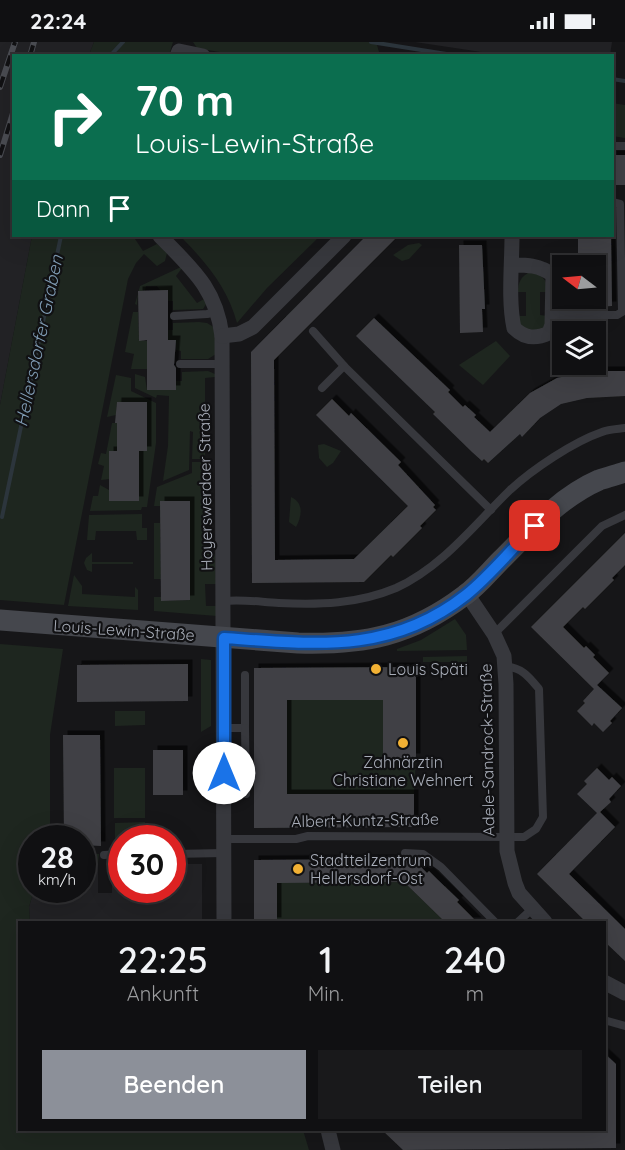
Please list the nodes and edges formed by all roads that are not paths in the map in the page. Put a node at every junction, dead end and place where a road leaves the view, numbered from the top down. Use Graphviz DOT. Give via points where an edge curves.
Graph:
graph roads {
  1 [pos="179,50"];
  2 [pos="195,54"];
  3 [pos="614,202"];
  4 [pos="161,237"];
  5 [pos="343,237"];
  6 [pos="512,237"];
  7 [pos="512,265"];
  8 [pos="218,312"];
  9 [pos="552,315"];
  10 [pos="174,316"];
  11 [pos="313,331"];
  12 [pos="222,336"];
  13 [pos="180,364"];
  14 [pos="222,364"];
  15 [pos="344,366"];
  16 [pos="322,388"];
  17 [pos="625,428"];
  18 [pos="625,472"];
  19 [pos="490,510"];
  20 [pos="625,515"];
  21 [pos="467,594"];
  22 [pos="224,601"];
  23 [pos="0,620"];
  24 [pos="494,634"];
  25 [pos="224,638"];
  26 [pos="505,667"];
  27 [pos="245,675"];
  28 [pos="224,728"];
  29 [pos="245,728"];
  30 [pos="246,794"];
  31 [pos="507,837"];
  32 [pos="224,846"];
  33 [pos="186,852"];
  34 [pos="405,853"];
  35 [pos="104,855"];
  36 [pos="108,855"];
  37 [pos="531,909"];
  38 [pos="224,921"];
  39 [pos="494,921"];
  40 [pos="519,921"];
  41 [pos="544,921"];
  42 [pos="606,983"];
  43 [pos="625,993"];
  44 [pos="606,1021"];
  45 [pos="625,1026"];
  46 [pos="328,1131"];
  47 [pos="333,1150"];
  1 -- 2 [label="street"];
  3 -- 9 [label="lane" via="620,204 622,312"];
  4 -- 8 [label="street, Hoyerswerdaer Straße" via="198,275"];
  5 -- 12 [label="street" via="254,327"];
  6 -- 7 [label="street"];
  7 -- 9 [label="street" via="533,265 553,275"];
  7 -- 9 [label="street" via="512,319 517,331 540,338 549,333"];
  8 -- 10 [label="lane"];
  8 -- 12 [label="street, Hoyerswerdaer Straße"];
  11 -- 15 [label="lane"];
  12 -- 14 [label="street, Hoyerswerdaer Straße"];
  13 -- 14 [label="lane"];
  14 -- 22 [label="street, Hoyerswerdaer Straße"];
  15 -- 16 [label="lane"];
  15 -- 19 [label="lane"];
  17 -- 19 [label="lane" via="604,431 565,449"];
  18 -- 21 [label="street, Louis-Lewin-Straße" via="599,480 565,501"];
  19 -- 22 [label="lane" via="437,562 396,588 358,601"];
  20 -- 24 [label="lane" via="602,526"];
  21 -- 24 [label="street, Adele-Sandrock-Straße"];
  21 -- 25 [label="street, Louis-Lewin-Straße" via="423,621 374,639 328,644"];
  22 -- 25 [label="street, Hoyerswerdaer Straße"];
  23 -- 25 [label="street, Louis-Lewin-Straße"];
  24 -- 26 [label="street, Adele-Sandrock-Straße"];
  25 -- 28 [label="street"];
  26 -- 31 [label="street, Adele-Sandrock-Straße"];
  26 -- 31 [label="lane, Albert-Kuntz-Straße" via="523,671 539,689 543,817 525,837"];
  27 -- 29 [label="lane"];
  28 -- 29 [label="lane"];
  28 -- 32 [label="street"];
  29 -- 30 [label="lane"];
  31 -- 32 [label="lane, Albert-Kuntz-Straße" via="308,836"];
  31 -- 37 [label="street, Adele-Sandrock-Straße" via="514,883"];
  32 -- 33 [label="lane, Albert-Kuntz-Straße"];
  32 -- 38 [label="street"];
  34 -- 39 [label="lane" via="423,854 441,867"];
  35 -- 36 [label="lane"];
  37 -- 40 [label="lane"];
  37 -- 41 [label="street, Adele-Sandrock-Straße"];
  42 -- 43 [label="street"];
  44 -- 45 [label="lane"];
  46 -- 47 [label="street"];
}
